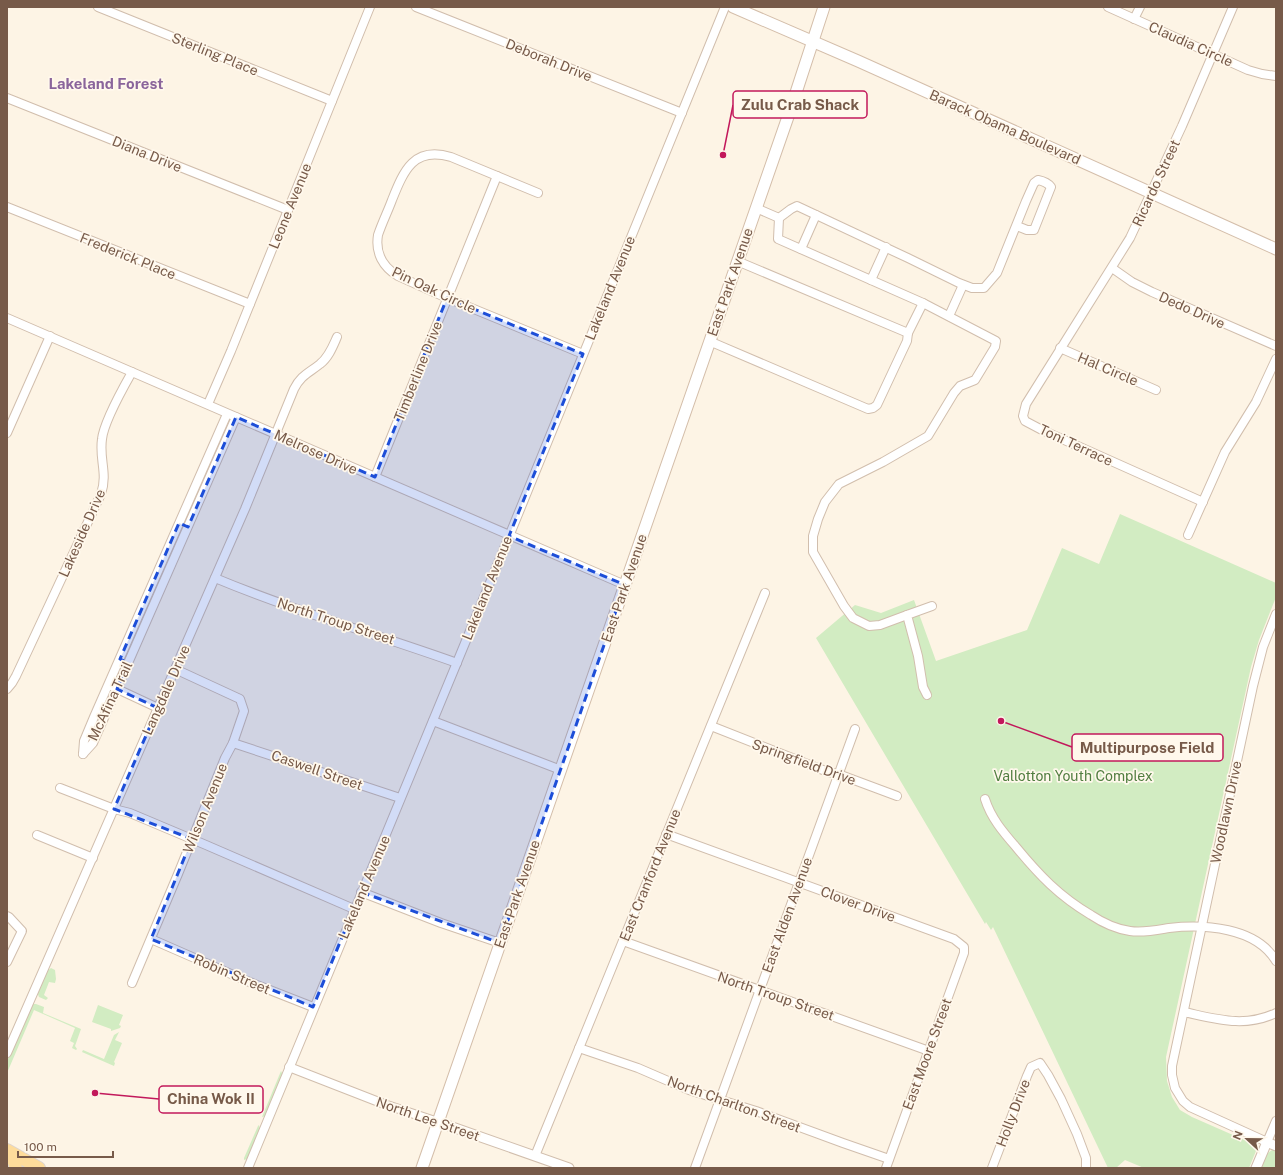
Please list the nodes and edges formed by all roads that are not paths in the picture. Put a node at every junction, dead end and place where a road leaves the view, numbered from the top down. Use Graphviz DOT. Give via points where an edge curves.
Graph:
graph roads {
  1 [pos="98,7"];
  2 [pos="370,7"];
  3 [pos="416,7"];
  4 [pos="725,7"];
  5 [pos="733,7"];
  6 [pos="824,7"];
  7 [pos="1108,7"];
  8 [pos="1140,7"];
  9 [pos="1233,7"];
  10 [pos="1134,19"];
  11 [pos="812,41"];
  12 [pos="1213,54"];
  13 [pos="1276,76"];
  14 [pos="7,98"];
  15 [pos="332,101"];
  16 [pos="682,113"];
  17 [pos="497,176"];
  18 [pos="538,193"];
  19 [pos="1151,193"];
  20 [pos="7,207"];
  21 [pos="756,208"];
  22 [pos="288,210"];
  23 [pos="816,215"];
  24 [pos="779,218"];
  25 [pos="1017,226"];
  26 [pos="886,248"];
  27 [pos="801,249"];
  28 [pos="1276,249"];
  29 [pos="737,261"];
  30 [pos="1112,268"];
  31 [pos="871,280"];
  32 [pos="963,285"];
  33 [pos="448,298"];
  34 [pos="923,303"];
  35 [pos="250,304"];
  36 [pos="949,316"];
  37 [pos="7,318"];
  38 [pos="908,333"];
  39 [pos="50,336"];
  40 [pos="337,337"];
  41 [pos="709,341"];
  42 [pos="1276,346"];
  43 [pos="1060,348"];
  44 [pos="583,354"];
  45 [pos="1276,359"];
  46 [pos="132,372"];
  47 [pos="1156,390"];
  48 [pos="208,404"];
  49 [pos="227,414"];
  50 [pos="236,417"];
  51 [pos="7,433"];
  52 [pos="275,434"];
  53 [pos="209,456"];
  54 [pos="218,459"];
  55 [pos="375,478"];
  56 [pos="194,490"];
  57 [pos="203,493"];
  58 [pos="1203,502"];
  59 [pos="179,523"];
  60 [pos="188,527"];
  61 [pos="1188,535"];
  62 [pos="509,536"];
  63 [pos="164,558"];
  64 [pos="173,562"];
  65 [pos="215,578"];
  66 [pos="625,585"];
  67 [pos="149,592"];
  68 [pos="765,593"];
  69 [pos="158,595"];
  70 [pos="932,606"];
  71 [pos="1276,614"];
  72 [pos="907,615"];
  73 [pos="120,659"];
  74 [pos="128,662"];
  75 [pos="457,663"];
  76 [pos="175,669"];
  77 [pos="108,685"];
  78 [pos="7,689"];
  79 [pos="117,689"];
  80 [pos="927,695"];
  81 [pos="158,708"];
  82 [pos="94,717"];
  83 [pos="103,721"];
  84 [pos="433,721"];
  85 [pos="710,726"];
  86 [pos="855,729"];
  87 [pos="233,742"];
  88 [pos="561,770"];
  89 [pos="838,774"];
  90 [pos="60,788"];
  91 [pos="897,796"];
  92 [pos="400,798"];
  93 [pos="985,799"];
  94 [pos="114,809"];
  95 [pos="666,834"];
  96 [pos="37,835"];
  97 [pos="192,839"];
  98 [pos="93,858"];
  99 [pos="799,883"];
  100 [pos="362,892"];
  101 [pos="354,909"];
  102 [pos="7,916"];
  103 [pos="1202,927"];
  104 [pos="151,939"];
  105 [pos="623,941"];
  106 [pos="959,941"];
  107 [pos="500,943"];
  108 [pos="1276,961"];
  109 [pos="7,962"];
  110 [pos="132,983"];
  111 [pos="760,990"];
  112 [pos="314,1007"];
  113 [pos="1184,1012"];
  114 [pos="1276,1013"];
  115 [pos="579,1048"];
  116 [pos="929,1051"];
  117 [pos="7,1053"];
  118 [pos="289,1067"];
  119 [pos="720,1100"];
  120 [pos="1276,1121"];
  121 [pos="438,1122"];
  122 [pos="1272,1144"];
  123 [pos="7,1150"];
  124 [pos="535,1156"];
  125 [pos="889,1159"];
  126 [pos="16,1168"];
  127 [pos="37,1168"];
  128 [pos="248,1168"];
  129 [pos="422,1168"];
  130 [pos="569,1168"];
  131 [pos="695,1168"];
  132 [pos="886,1168"];
  133 [pos="992,1168"];
  134 [pos="1086,1168"];
  135 [pos="1256,1168"];
  1 -- 15 [label="street, Sterling Place"];
  2 -- 15 [label="street, Leone Avenue"];
  3 -- 16 [label="street, Deborah Drive"];
  4 -- 16 [label="street, Lakeland Avenue"];
  5 -- 11 [label="main road, Barack Obama Boulevard"];
  6 -- 11 [label="main road, East Park Avenue"];
  7 -- 10 [label="street, Claudia Circle"];
  8 -- 10 [label="street"];
  9 -- 12 [label="street, Ricardo Street"];
  10 -- 12 [label="street, Claudia Circle"];
  11 -- 19 [label="main road, Barack Obama Boulevard"];
  11 -- 21 [label="main road, East Park Avenue"];
  12 -- 13 [label="street, Claudia Circle" via="1256,73"];
  12 -- 19 [label="street, Ricardo Street"];
  14 -- 22 [label="street, Diana Drive"];
  15 -- 22 [label="street, Leone Avenue"];
  16 -- 44 [label="street, Lakeland Avenue"];
  17 -- 18 [label="street, Pin Oak Circle"];
  17 -- 33 [label="street, Timberline Drive"];
  17 -- 33 [label="street, Pin Oak Circle" via="451,157 437,154 420,158 409,167 399,182 378,234 377,247 381,258 392,272"];
  19 -- 28 [label="main road, Barack Obama Boulevard"];
  19 -- 30 [label="street, Ricardo Street" via="1130,238"];
  20 -- 35 [label="street, Frederick Place"];
  21 -- 24 [label="street"];
  21 -- 29 [label="main road, East Park Avenue"];
  22 -- 35 [label="street, Leone Avenue"];
  23 -- 24 [label="street" via="797,206"];
  23 -- 26 [label="street"];
  23 -- 27 [label="street"];
  24 -- 27 [label="street" via="778,239"];
  25 -- 25 [label="street" via="1034,184 1038,180 1050,185 1034,230"];
  25 -- 32 [label="street" via="997,273 984,288"];
  26 -- 31 [label="street"];
  26 -- 32 [label="street"];
  27 -- 31 [label="street"];
  29 -- 38 [label="street"];
  29 -- 41 [label="main road, East Park Avenue"];
  30 -- 42 [label="street, Dedo Drive" via="1152,292"];
  30 -- 43 [label="street, Ricardo Street"];
  31 -- 34 [label="street"];
  32 -- 36 [label="street"];
  33 -- 44 [label="street, Pin Oak Circle"];
  33 -- 55 [label="street, Timberline Drive"];
  34 -- 36 [label="street"];
  34 -- 38 [label="street"];
  35 -- 48 [label="street, Leone Avenue"];
  36 -- 72 [label="street" via="996,341 975,380 960,386 954,393 928,436 839,484 825,502 813,536 813,552 853,618 869,626 880,625"];
  37 -- 39 [label="street, Melrose Drive"];
  38 -- 41 [label="street" via="877,405 868,409"];
  39 -- 46 [label="street, Melrose Drive"];
  39 -- 51 [label="street"];
  40 -- 52 [label="street, Langdale Drive" via="321,363 296,383"];
  41 -- 66 [label="main road, East Park Avenue"];
  43 -- 47 [label="street, Hal Circle"];
  43 -- 58 [label="street, Toni Terrace" via="1026,404 1023,416 1025,421"];
  44 -- 62 [label="street, Lakeland Avenue"];
  45 -- 58 [label="street" via="1256,402 1225,452"];
  46 -- 48 [label="street, Melrose Drive"];
  46 -- 78 [label="street, Lakeside Drive" via="103,432 101,448 105,480 101,494 16,676"];
  48 -- 49 [label="street, Melrose Drive"];
  49 -- 50 [label="street, Melrose Drive"];
  49 -- 53 [label="street, McAfina Trail"];
  50 -- 52 [label="street, Melrose Drive"];
  50 -- 54 [label="street, McAfina Trail"];
  52 -- 55 [label="street, Melrose Drive"];
  52 -- 65 [label="street, Langdale Drive"];
  53 -- 54 [label="street"];
  53 -- 56 [label="street, McAfina Trail"];
  54 -- 57 [label="street, McAfina Trail"];
  55 -- 62 [label="street, Melrose Drive"];
  56 -- 57 [label="street"];
  56 -- 59 [label="street, McAfina Trail"];
  57 -- 60 [label="street, McAfina Trail"];
  58 -- 61 [label="street"];
  59 -- 60 [label="street"];
  59 -- 63 [label="street, McAfina Trail"];
  60 -- 64 [label="street, McAfina Trail"];
  62 -- 66 [label="street, Melrose Drive"];
  62 -- 75 [label="street, Lakeland Avenue"];
  63 -- 64 [label="street"];
  63 -- 67 [label="street, McAfina Trail"];
  64 -- 69 [label="street, McAfina Trail"];
  65 -- 75 [label="street, North Troup Street"];
  65 -- 76 [label="street, Langdale Drive"];
  66 -- 88 [label="main road, East Park Avenue"];
  67 -- 69 [label="street"];
  67 -- 73 [label="street, McAfina Trail"];
  68 -- 85 [label="street, East Cranford Avenue"];
  69 -- 74 [label="street, McAfina Trail"];
  70 -- 72 [label="street"];
  71 -- 103 [label="street, Woodlawn Drive" via="1259,662"];
  72 -- 80 [label="street"];
  73 -- 74 [label="street"];
  73 -- 77 [label="street, McAfina Trail"];
  74 -- 79 [label="street, McAfina Trail"];
  75 -- 84 [label="street, Lakeland Avenue"];
  76 -- 81 [label="street, Langdale Drive"];
  76 -- 87 [label="street, Wilson Avenue" via="240,699 244,711"];
  77 -- 79 [label="street"];
  77 -- 82 [label="street, McAfina Trail"];
  79 -- 81 [label="street"];
  79 -- 83 [label="street, McAfina Trail"];
  81 -- 94 [label="street, Langdale Drive"];
  82 -- 83 [label="street"];
  82 -- 83 [label="street, McAfina Trail" via="84,741 83,754 93,743"];
  84 -- 88 [label="street"];
  84 -- 92 [label="street, Lakeland Avenue"];
  85 -- 89 [label="street, Springfield Drive"];
  85 -- 95 [label="street, East Cranford Avenue"];
  86 -- 89 [label="street, East Alden Avenue"];
  87 -- 92 [label="street, Caswell Street"];
  87 -- 97 [label="street, Wilson Avenue"];
  88 -- 107 [label="main road, East Park Avenue"];
  89 -- 91 [label="street, Springfield Drive"];
  89 -- 99 [label="street, East Alden Avenue"];
  90 -- 94 [label="street"];
  92 -- 100 [label="street, Lakeland Avenue"];
  93 -- 103 [label="street" via="994,819 1030,864 1075,906 1112,927 1131,932"];
  94 -- 97 [label="street" via="130,813"];
  94 -- 98 [label="street, Langdale Drive"];
  95 -- 99 [label="street, Clover Drive"];
  95 -- 105 [label="street, East Cranford Avenue"];
  96 -- 98 [label="street"];
  97 -- 101 [label="street"];
  97 -- 104 [label="street, Wilson Avenue"];
  98 -- 117 [label="street, Langdale Drive"];
  99 -- 106 [label="street, Clover Drive"];
  99 -- 111 [label="street, East Alden Avenue"];
  100 -- 101 [label="street, Lakeland Avenue"];
  100 -- 107 [label="street"];
  101 -- 112 [label="street, Lakeland Avenue"];
  102 -- 109 [label="street" via="22,931"];
  103 -- 108 [label="street" via="1254,938"];
  103 -- 113 [label="street, Woodlawn Drive"];
  104 -- 110 [label="street, Wilson Avenue"];
  104 -- 112 [label="street, Robin Street"];
  105 -- 111 [label="street, North Troup Street"];
  105 -- 115 [label="street, East Cranford Avenue"];
  106 -- 116 [label="street, East Moore Street" via="964,947 964,953"];
  107 -- 121 [label="main road, East Park Avenue"];
  111 -- 116 [label="street, North Troup Street"];
  111 -- 119 [label="street, East Alden Avenue"];
  112 -- 118 [label="street, Lakeland Avenue"];
  113 -- 114 [label="street" via="1238,1022 1261,1019"];
  113 -- 122 [label="street" via="1172,1066 1178,1094 1190,1107"];
  115 -- 119 [label="street, North Charlton Street"];
  115 -- 124 [label="street, East Cranford Avenue"];
  116 -- 125 [label="street, East Moore Street"];
  118 -- 121 [label="street, North Lee Street"];
  118 -- 128 [label="street, Lakeland Avenue"];
  119 -- 125 [label="street, North Charlton Street"];
  119 -- 131 [label="street, East Alden Avenue"];
  120 -- 122 [label="street"];
  121 -- 124 [label="street, North Lee Street"];
  121 -- 129 [label="main road, East Park Avenue"];
  122 -- 135 [label="street"];
  123 -- 126 [label="main road"];
  123 -- 127 [label="main road"];
  124 -- 130 [label="street, North Lee Street"];
  125 -- 132 [label="street, East Moore Street"];
  133 -- 134 [label="street, Holly Drive" via="1031,1067 1040,1063 1077,1134 1086,1158"];
}
